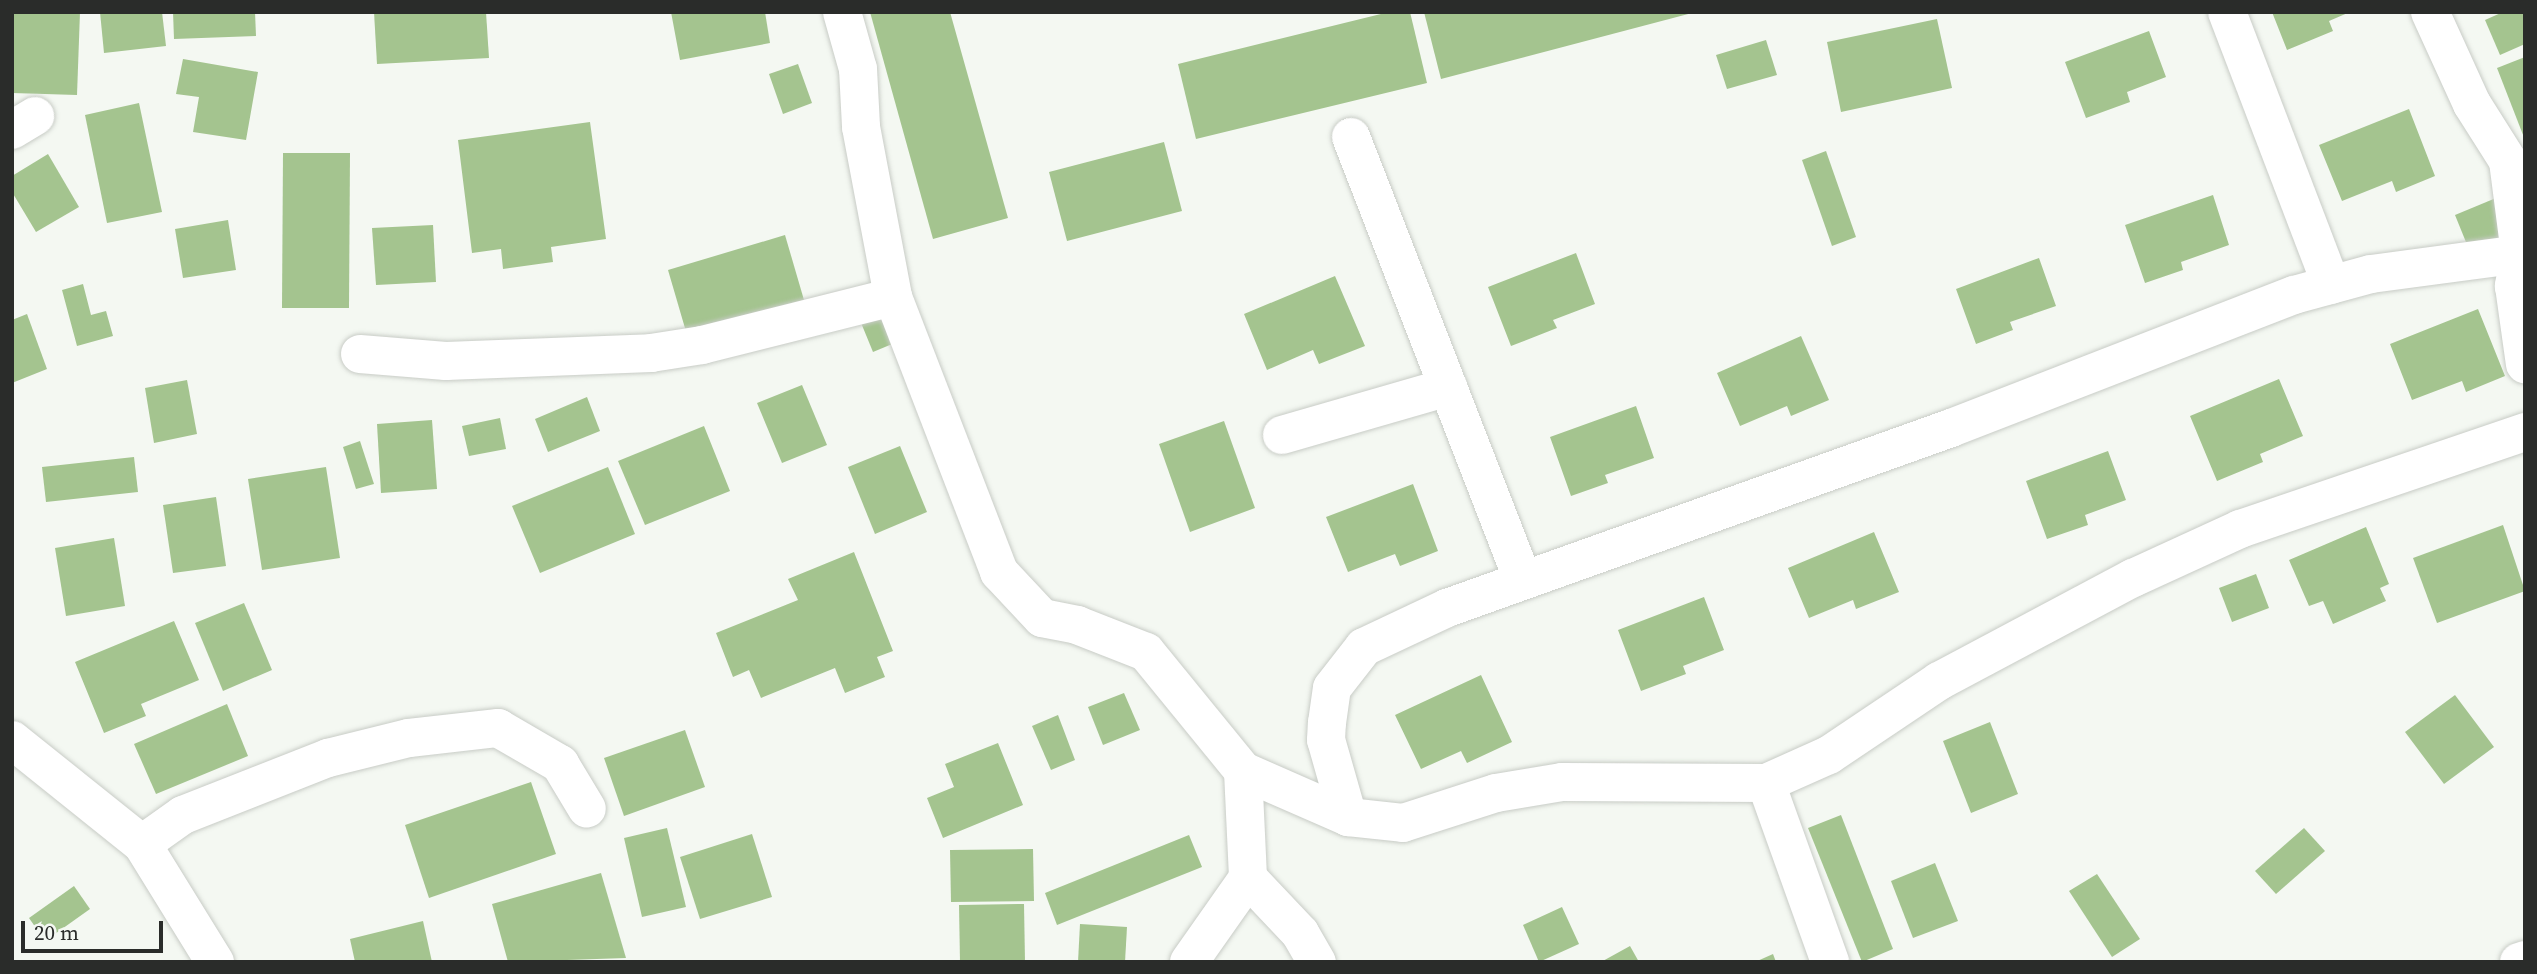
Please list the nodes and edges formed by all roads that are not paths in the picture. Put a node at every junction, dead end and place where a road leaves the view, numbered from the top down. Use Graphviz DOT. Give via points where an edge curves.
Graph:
graph roads {
  1 [pos="842,12"];
  2 [pos="2227,12"];
  3 [pos="2431,12"];
  4 [pos="1350,137"];
  5 [pos="2520,254"];
  6 [pos="2331,285"];
  7 [pos="893,298"];
  8 [pos="360,354"];
  9 [pos="2525,364"];
  10 [pos="1448,387"];
  11 [pos="2525,432"];
  12 [pos="1282,435"];
  13 [pos="1523,580"];
  14 [pos="12,740"];
  15 [pos="1243,771"];
  16 [pos="1766,783"];
  17 [pos="587,809"];
  18 [pos="1348,817"];
  19 [pos="142,844"];
  20 [pos="1248,877"];
  21 [pos="2525,960"];
  22 [pos="215,962"];
  23 [pos="1189,962"];
  24 [pos="1317,962"];
  25 [pos="1830,962"];
  26 [pos="2519,962"];
  1 -- 7 [label="street" via="858,69 861,127"];
  2 -- 6 [label="street"];
  3 -- 5 [label="street" via="2472,104 2508,161"];
  4 -- 10 [label="street"];
  5 -- 6 [label="street" via="2371,274"];
  5 -- 9 [label="street" via="2514,286"];
  6 -- 13 [label="street"];
  7 -- 8 [label="street" via="702,345 651,353 446,361"];
  7 -- 15 [label="street" via="999,572 1042,618 1077,625 1146,652"];
  10 -- 12 [label="street"];
  10 -- 13 [label="street"];
  11 -- 16 [label="street" via="2241,529 2133,578 1939,681 1829,755"];
  13 -- 18 [label="street" via="1364,646 1332,688 1326,740"];
  14 -- 19 [label="street"];
  15 -- 18 [label="street"];
  15 -- 20 [label="street"];
  16 -- 18 [label="street" via="1562,782 1496,793 1403,824"];
  16 -- 25 [label="street"];
  17 -- 19 [label="street" via="560,764 498,728 410,738 328,758 183,816"];
  19 -- 22 [label="street"];
  20 -- 23 [label="street"];
  20 -- 24 [label="street" via="1300,933"];
  21 -- 26 [label="street"];
}
